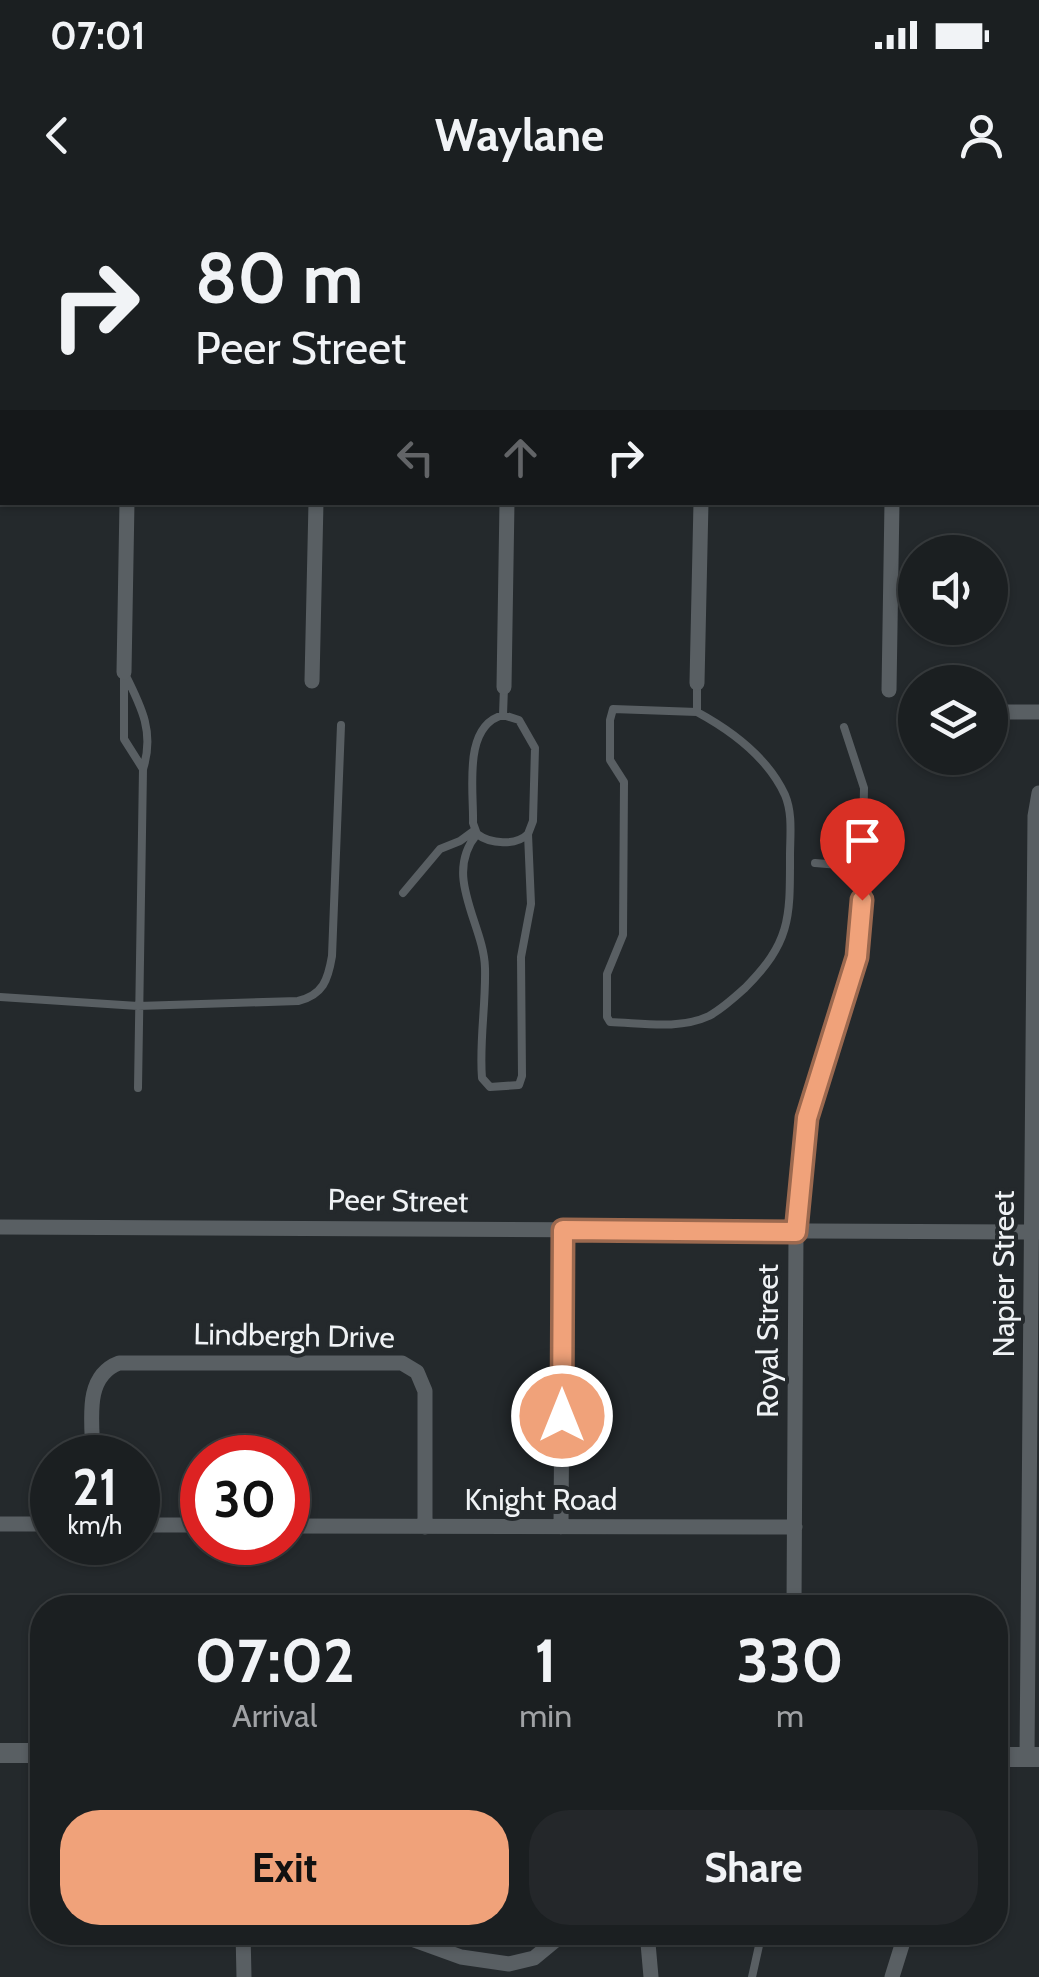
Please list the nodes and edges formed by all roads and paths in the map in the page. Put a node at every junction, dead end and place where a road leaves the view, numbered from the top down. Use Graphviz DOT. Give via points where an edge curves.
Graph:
graph roads {
  1 [pos="126,505"];
  2 [pos="316,505"];
  3 [pos="507,505"];
  4 [pos="700,505"];
  5 [pos="892,505"];
  6 [pos="124,672"];
  7 [pos="312,681"];
  8 [pos="697,683"];
  9 [pos="504,687"];
  10 [pos="889,690"];
  11 [pos="697,712"];
  12 [pos="1008,712"];
  13 [pos="1039,712"];
  14 [pos="503,715"];
  15 [pos="341,724"];
  16 [pos="844,728"];
  17 [pos="143,769"];
  18 [pos="1039,792"];
  19 [pos="476,832"];
  20 [pos="528,834"];
  21 [pos="815,862"];
  22 [pos="864,867"];
  23 [pos="403,892"];
  24 [pos="0,997"];
  25 [pos="138,1006"];
  26 [pos="138,1088"];
  27 [pos="0,1227"];
  28 [pos="563,1230"];
  29 [pos="796,1232"];
  30 [pos="1035,1232"];
  31 [pos="93,1435"];
  32 [pos="1034,1471"];
  33 [pos="0,1524"];
  34 [pos="30,1524"];
  35 [pos="310,1526"];
  36 [pos="424,1526"];
  37 [pos="560,1528"];
  38 [pos="794,1528"];
  39 [pos="794,1595"];
  40 [pos="0,1752"];
  41 [pos="30,1753"];
  42 [pos="1033,1757"];
  43 [pos="243,1945"];
  44 [pos="429,1945"];
  45 [pos="550,1945"];
  46 [pos="648,1945"];
  47 [pos="759,1945"];
  48 [pos="902,1945"];
  49 [pos="244,1977"];
  50 [pos="652,1977"];
  51 [pos="752,1977"];
  52 [pos="892,1977"];
  1 -- 6 [label="street"];
  2 -- 7 [label="street"];
  3 -- 9 [label="street"];
  4 -- 8 [label="street"];
  5 -- 10 [label="street"];
  6 -- 17 [label="lane" via="124,739"];
  6 -- 17 [label="lane" via="146,720 150,742"];
  8 -- 11 [label="lane"];
  9 -- 14 [label="lane"];
  11 -- 11 [label="lane" via="756,754 784,794 790,810 785,934 752,981 711,1015 682,1024 610,1022 607,974 623,935 624,839 624,782 610,760 610,711"];
  12 -- 13 [label="street"];
  14 -- 19 [label="lane" via="487,723 476,744"];
  14 -- 20 [label="lane" via="520,720 535,748"];
  15 -- 25 [label="lane" via="332,956 324,988 298,1001"];
  16 -- 22 [label="lane, Royal Street" via="864,788"];
  17 -- 25 [label="lane"];
  18 -- 30 [label="street, Napier Street"];
  19 -- 20 [label="lane" via="484,840 514,842"];
  19 -- 20 [label="lane" via="464,879 485,964 487,1086 514,1087 522,1076"];
  19 -- 23 [label="lane" via="440,848"];
  21 -- 22 [label="lane"];
  22 -- 29 [label="lane, Royal Street" via="857,957 807,1118"];
  24 -- 25 [label="lane"];
  25 -- 26 [label="lane"];
  27 -- 28 [label="street, Peer Street"];
  28 -- 29 [label="street, Peer Street"];
  28 -- 37 [label="street"];
  29 -- 30 [label="street, Peer Street"];
  29 -- 38 [label="street, Royal Street"];
  30 -- 32 [label="street, Napier Street"];
  31 -- 36 [label="street, Lindbergh Drive" via="98,1376 118,1363 402,1363 417,1372 425,1392"];
  32 -- 42 [label="street, Napier Street"];
  33 -- 34 [label="street"];
  35 -- 36 [label="street, Knight Road"];
  36 -- 37 [label="street, Knight Road"];
  37 -- 38 [label="street, Knight Road"];
  38 -- 39 [label="street, Royal Street"];
  40 -- 41 [label="street"];
  43 -- 49 [label="street"];
  44 -- 45 [label="street" via="493,1964 534,1958"];
  46 -- 50 [label="street"];
  47 -- 51 [label="lane"];
  48 -- 52 [label="street"];
}
